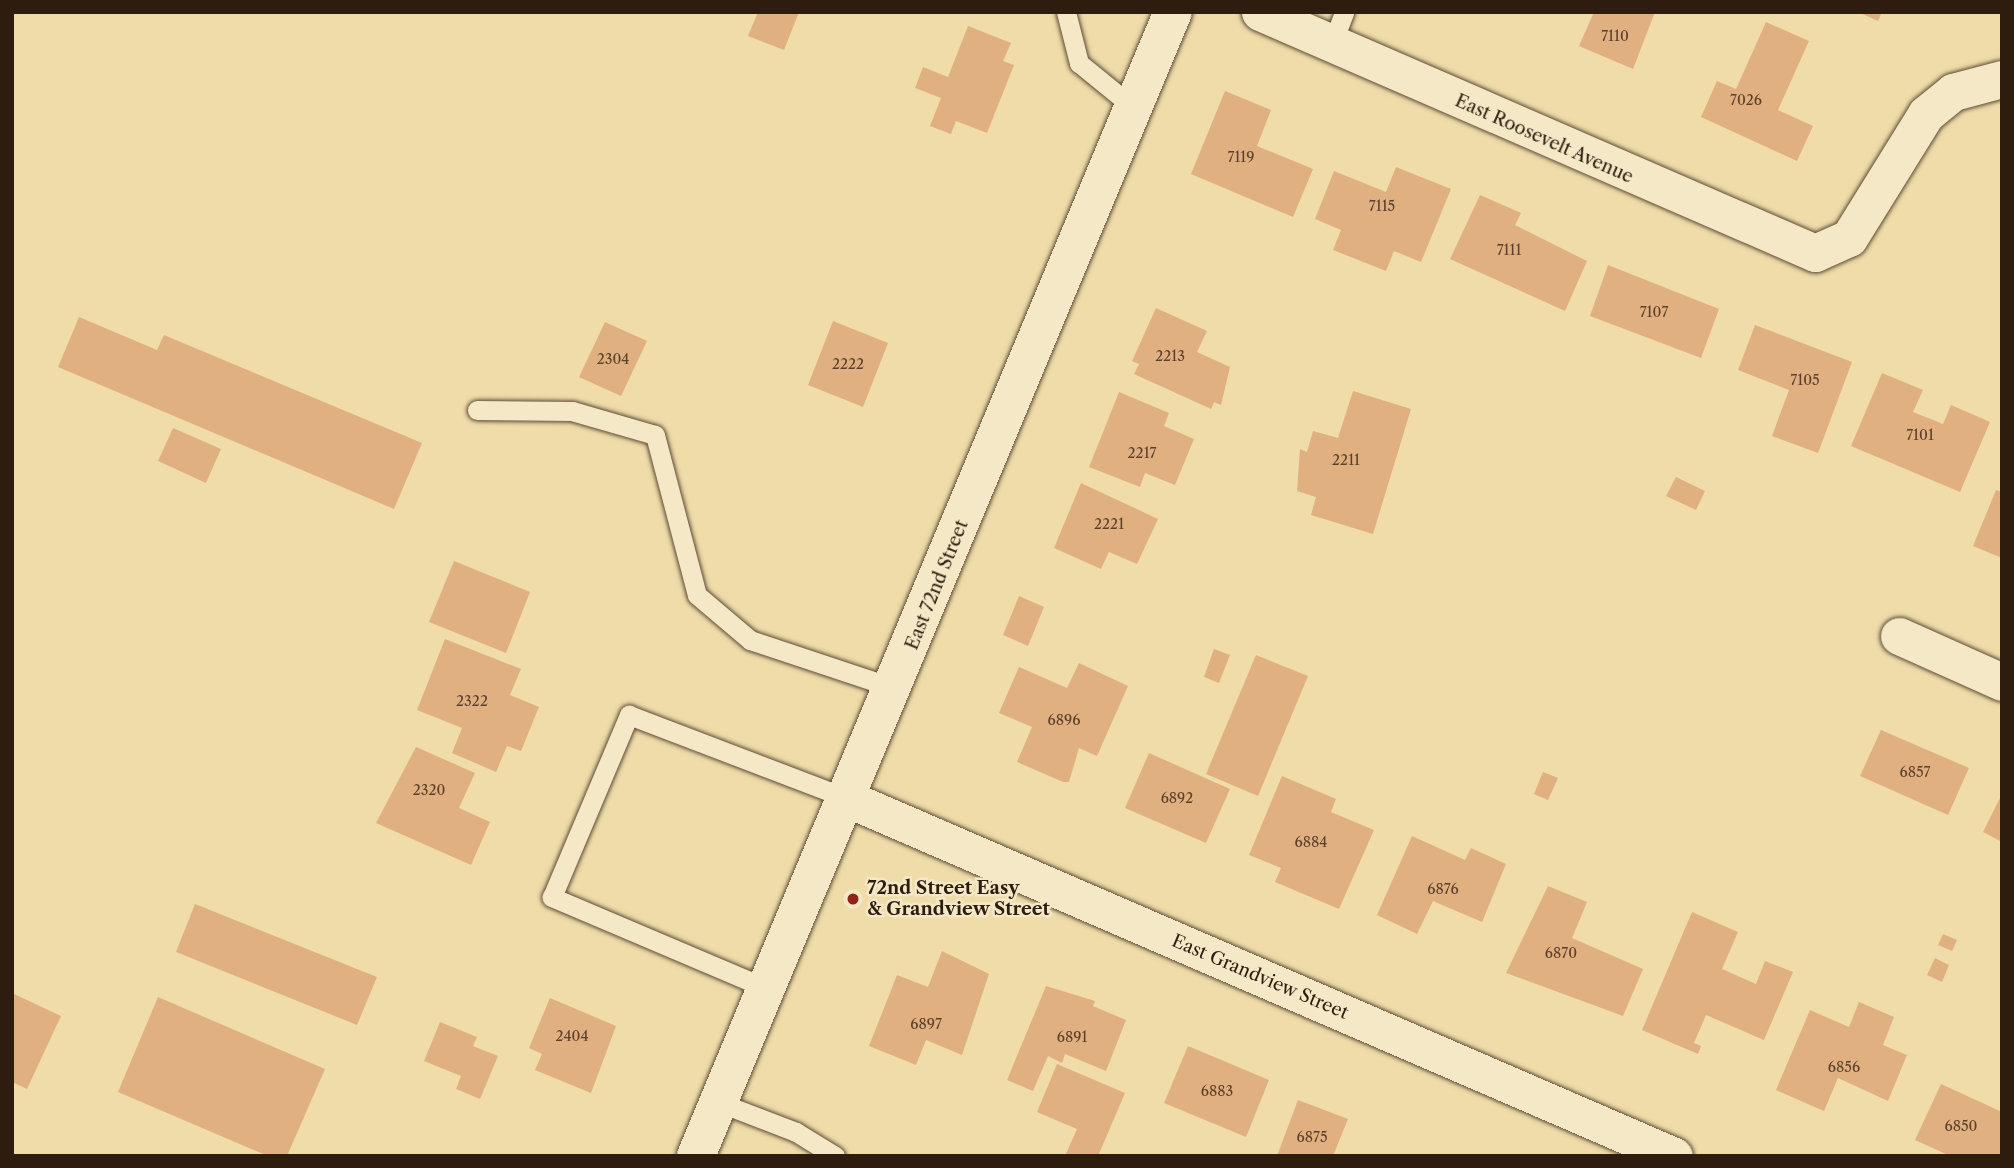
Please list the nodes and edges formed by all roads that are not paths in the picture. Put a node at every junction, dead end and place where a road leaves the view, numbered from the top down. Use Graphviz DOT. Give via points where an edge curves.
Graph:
graph roads {
  1 [pos="1066,12"];
  2 [pos="1173,12"];
  3 [pos="1260,12"];
  4 [pos="1338,28"];
  5 [pos="2002,79"];
  6 [pos="1133,107"];
  7 [pos="477,410"];
  8 [pos="1899,636"];
  9 [pos="2002,682"];
  10 [pos="894,688"];
  11 [pos="846,798"];
  12 [pos="766,988"];
  13 [pos="718,1102"];
  14 [pos="696,1156"];
  15 [pos="835,1156"];
  16 [pos="1674,1156"];
  1 -- 6 [label="lane" via="1079,63"];
  2 -- 6 [label="main road, East 72nd Street"];
  3 -- 4 [label="street, East Roosevelt Avenue"];
  4 -- 5 [label="street, East Roosevelt Avenue" via="1797,249 1832,250 1849,238 1926,114 1953,92"];
  6 -- 10 [label="main road, East 72nd Street"];
  7 -- 10 [label="lane" via="572,411 655,435 697,595 750,640"];
  8 -- 9 [label="street"];
  10 -- 11 [label="main road, East 72nd Street"];
  11 -- 12 [label="main road, East 72nd Street"];
  11 -- 12 [label="lane" via="629,715 557,885 552,897"];
  11 -- 16 [label="street, East Grandview Street"];
  12 -- 13 [label="main road, East 72nd Street"];
  13 -- 14 [label="main road, East 72nd Street"];
  13 -- 15 [label="lane" via="796,1132"];
}
